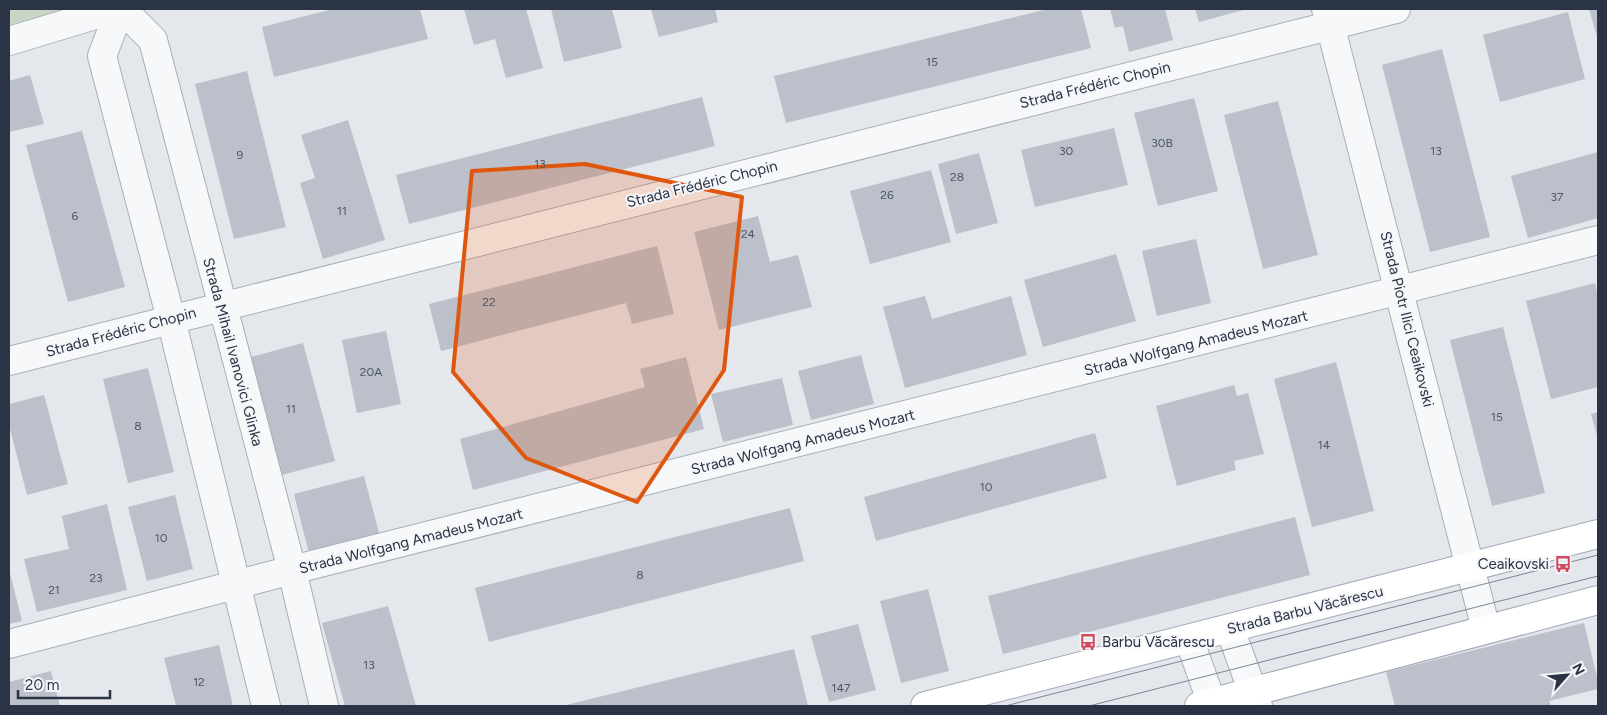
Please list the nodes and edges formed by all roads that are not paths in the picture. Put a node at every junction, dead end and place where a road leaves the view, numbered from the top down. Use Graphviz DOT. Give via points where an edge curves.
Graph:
graph roads {
  1 [pos="115,9"];
  2 [pos="121,9"];
  3 [pos="1396,9"];
  4 [pos="1329,17"];
  5 [pos="9,41"];
  6 [pos="1598,240"];
  7 [pos="1400,292"];
  8 [pos="221,306"];
  9 [pos="171,319"];
  10 [pos="9,361"];
  11 [pos="1598,534"];
  12 [pos="1470,568"];
  13 [pos="292,570"];
  14 [pos="236,585"];
  15 [pos="1598,600"];
  16 [pos="1230,629"];
  17 [pos="1486,629"];
  18 [pos="1189,639"];
  19 [pos="9,644"];
  20 [pos="1255,699"];
  21 [pos="1208,705"];
  22 [pos="266,706"];
  23 [pos="324,706"];
  24 [pos="925,706"];
  1 -- 5 [label="street"];
  2 -- 8 [label="street, Strada Mihail Ivanovici Glinka" via="153,40"];
  2 -- 9 [label="street, Strada Mihail Ivanovici Glinka" via="102,56"];
  3 -- 4 [label="street, Strada Frédéric Chopin"];
  4 -- 7 [label="street, Strada Piotr Ilici Ceaikovski"];
  4 -- 8 [label="street, Strada Frédéric Chopin"];
  6 -- 7 [label="street, Strada Wolfgang Amadeus Mozart"];
  7 -- 12 [label="street, Strada Piotr Ilici Ceaikovski"];
  7 -- 13 [label="street, Strada Wolfgang Amadeus Mozart"];
  8 -- 9 [label="street, Strada Frédéric Chopin"];
  8 -- 13 [label="street, Strada Mihail Ivanovici Glinka"];
  9 -- 10 [label="street, Strada Frédéric Chopin"];
  9 -- 14 [label="street, Strada Mihail Ivanovici Glinka"];
  11 -- 12 [label="main road, Strada Barbu Văcărescu"];
  12 -- 16 [label="main road, Strada Barbu Văcărescu"];
  12 -- 17 [label="street, Strada Piotr Ilici Ceaikovski"];
  13 -- 14 [label="street, Strada Wolfgang Amadeus Mozart"];
  13 -- 23 [label="street, Strada Mihail Ivanovici Glinka"];
  14 -- 19 [label="street, Strada Wolfgang Amadeus Mozart"];
  14 -- 22 [label="street, Strada Mihail Ivanovici Glinka"];
  15 -- 17 [label="main road"];
  16 -- 18 [label="main road, Strada Barbu Văcărescu"];
  16 -- 20 [label="street"];
  17 -- 20 [label="main road"];
  18 -- 21 [label="street"];
  18 -- 24 [label="main road, Strada Barbu Văcărescu"];
  20 -- 21 [label="main road"];
}
